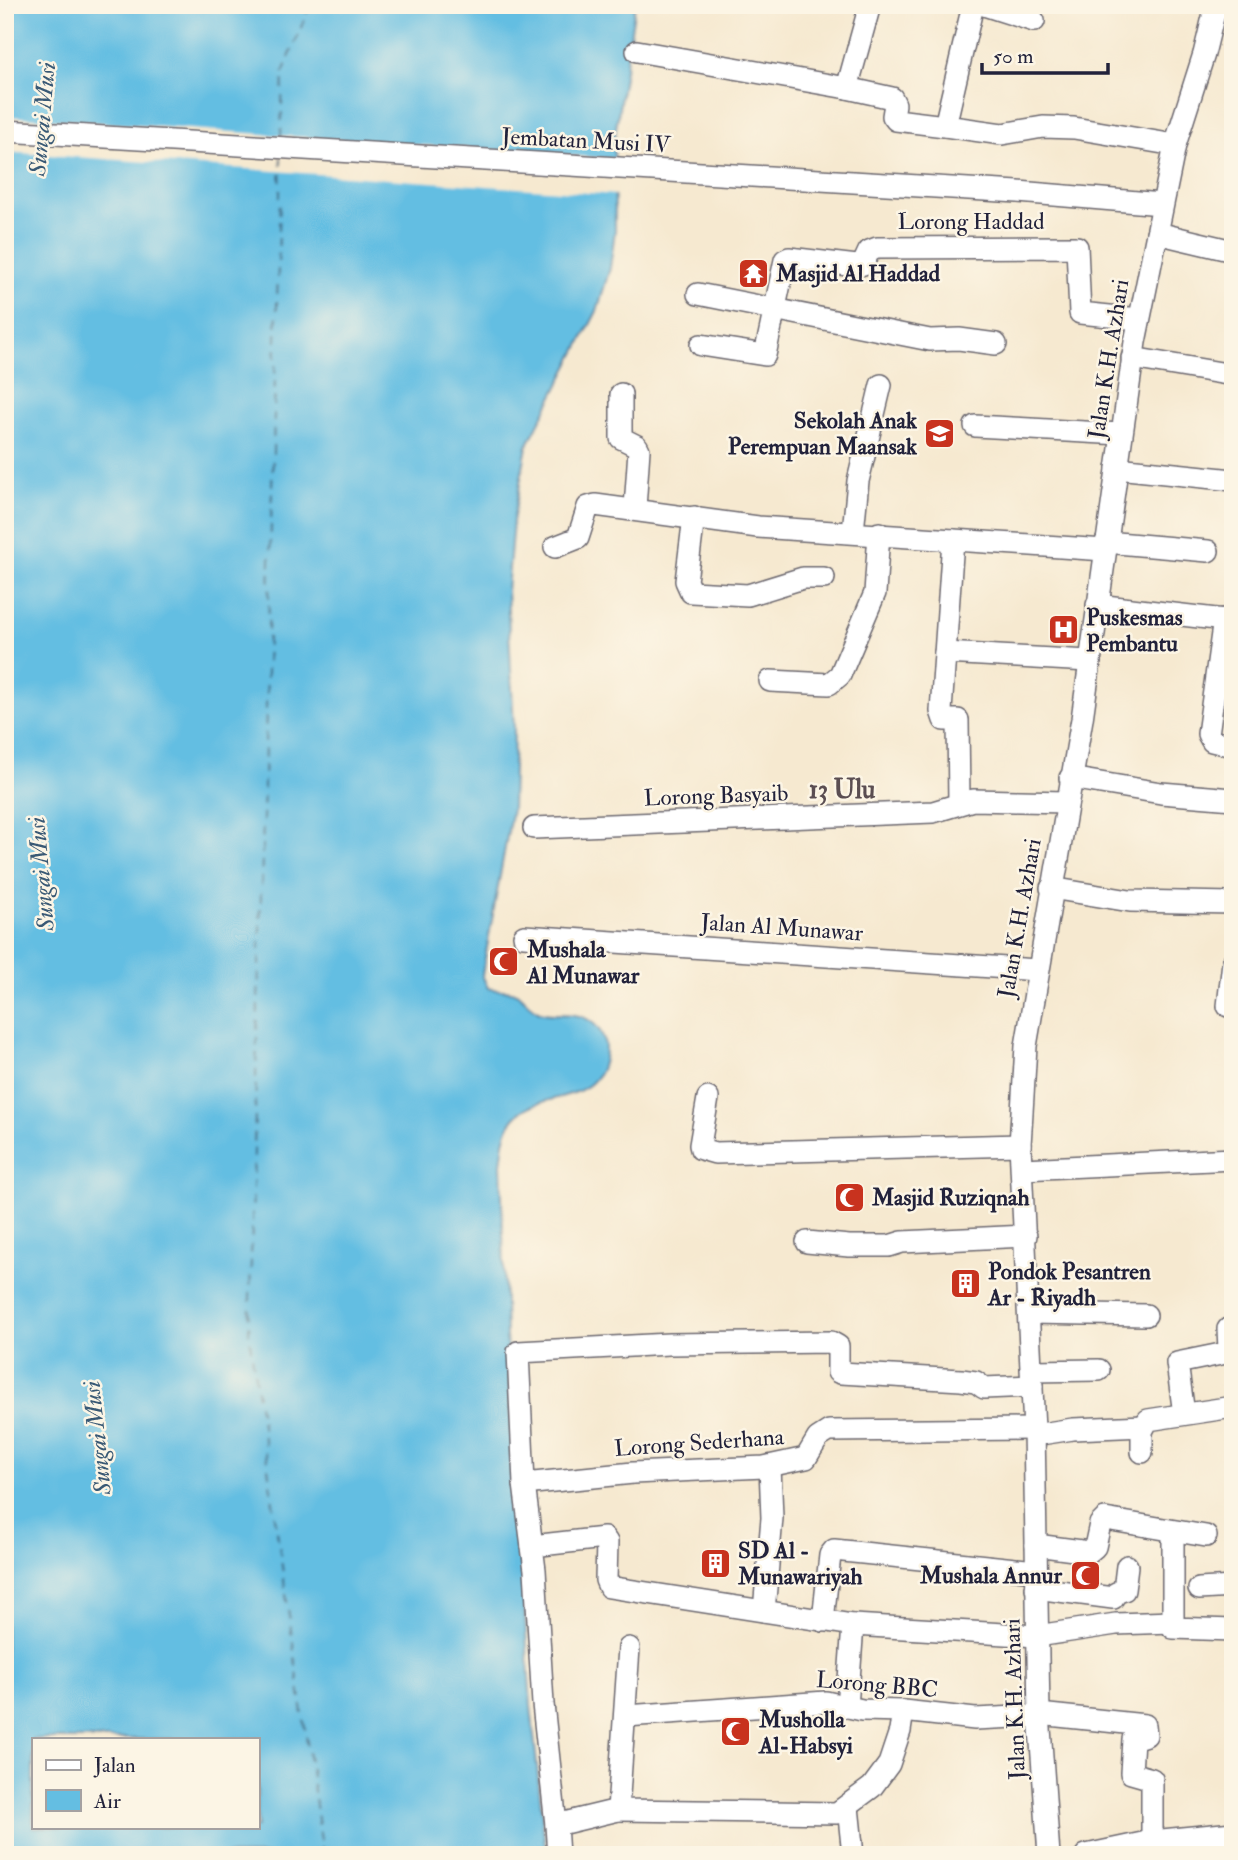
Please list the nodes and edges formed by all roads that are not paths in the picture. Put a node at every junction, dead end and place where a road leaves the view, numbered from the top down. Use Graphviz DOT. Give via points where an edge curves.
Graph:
graph roads {
  1 [pos="870,5"];
  2 [pos="973,5"];
  3 [pos="984,5"];
  4 [pos="1216,5"];
  5 [pos="1034,21"];
  6 [pos="637,51"];
  7 [pos="847,88"];
  8 [pos="945,126"];
  9 [pos="5,131"];
  10 [pos="1175,145"];
  11 [pos="1163,204"];
  12 [pos="1157,233"];
  13 [pos="1233,251"];
  14 [pos="698,294"];
  15 [pos="774,308"];
  16 [pos="1139,319"];
  17 [pos="996,344"];
  18 [pos="701,345"];
  19 [pos="1132,358"];
  20 [pos="1233,375"];
  21 [pos="881,385"];
  22 [pos="621,394"];
  23 [pos="975,426"];
  24 [pos="1121,434"];
  25 [pos="1117,468"];
  26 [pos="1233,480"];
  27 [pos="635,508"];
  28 [pos="694,517"];
  29 [pos="853,532"];
  30 [pos="879,533"];
  31 [pos="953,540"];
  32 [pos="1105,546"];
  33 [pos="555,547"];
  34 [pos="1208,551"];
  35 [pos="824,578"];
  36 [pos="1097,605"];
  37 [pos="1228,620"];
  38 [pos="945,653"];
  39 [pos="1090,661"];
  40 [pos="770,681"];
  41 [pos="1233,746"];
  42 [pos="1070,778"];
  43 [pos="1233,799"];
  44 [pos="960,802"];
  45 [pos="1066,802"];
  46 [pos="534,828"];
  47 [pos="1051,888"];
  48 [pos="1233,902"];
  49 [pos="524,936"];
  50 [pos="1233,962"];
  51 [pos="1037,970"];
  52 [pos="1228,1006"];
  53 [pos="708,1098"];
  54 [pos="1020,1145"];
  55 [pos="1233,1159"];
  56 [pos="1023,1169"];
  57 [pos="1026,1236"];
  58 [pos="807,1242"];
  59 [pos="1029,1313"];
  60 [pos="1146,1315"];
  61 [pos="1228,1329"];
  62 [pos="1099,1370"];
  63 [pos="1032,1378"];
  64 [pos="1233,1407"];
  65 [pos="1184,1414"];
  66 [pos="1143,1426"];
  67 [pos="1034,1432"];
  68 [pos="1142,1452"];
  69 [pos="770,1466"];
  70 [pos="524,1484"];
  71 [pos="1173,1532"];
  72 [pos="1206,1536"];
  73 [pos="1036,1545"];
  74 [pos="532,1546"];
  75 [pos="1126,1566"];
  76 [pos="1036,1579"];
  77 [pos="1233,1587"];
  78 [pos="1199,1589"];
  79 [pos="764,1611"];
  80 [pos="823,1621"];
  81 [pos="1172,1622"];
  82 [pos="853,1625"];
  83 [pos="1037,1629"];
  84 [pos="1233,1630"];
  85 [pos="629,1648"];
  86 [pos="848,1707"];
  87 [pos="903,1711"];
  88 [pos="1039,1715"];
  89 [pos="626,1716"];
  90 [pos="848,1807"];
  91 [pos="618,1810"];
  92 [pos="556,1825"];
  93 [pos="1233,1833"];
  94 [pos="1152,1841"];
  95 [pos="558,1855"];
  96 [pos="853,1855"];
  97 [pos="1049,1855"];
  98 [pos="1086,1855"];
  1 -- 7 [label="street"];
  2 -- 8 [label="street"];
  3 -- 5 [label="street"];
  4 -- 10 [label="street, Jalan K.H. Azhari"];
  6 -- 7 [label="street"];
  7 -- 8 [label="street" via="892,98 896,120"];
  8 -- 10 [label="street" via="1002,134 1043,127 1074,128"];
  9 -- 11 [label="street, Jembatan Musi IV"];
  10 -- 11 [label="street, Jalan K.H. Azhari"];
  11 -- 12 [label="street, Jalan K.H. Azhari"];
  12 -- 13 [label="street"];
  12 -- 16 [label="street, Jalan K.H. Azhari"];
  14 -- 15 [label="street"];
  15 -- 16 [label="street, Lorong Haddad" via="782,266 789,258 857,266 877,248 1077,247 1080,313"];
  15 -- 17 [label="street" via="930,340"];
  15 -- 18 [label="street, Lorong Haddad" via="765,355"];
  16 -- 19 [label="street, Jalan K.H. Azhari"];
  19 -- 20 [label="street"];
  19 -- 24 [label="street, Jalan K.H. Azhari"];
  21 -- 29 [label="street" via="858,481"];
  22 -- 27 [label="street" via="621,438 639,450"];
  23 -- 24 [label="street"];
  24 -- 25 [label="street, Jalan K.H. Azhari"];
  25 -- 26 [label="street"];
  25 -- 32 [label="street, Jalan K.H. Azhari"];
  27 -- 28 [label="street"];
  27 -- 33 [label="street" via="588,507 578,538"];
  28 -- 29 [label="street" via="758,527"];
  28 -- 35 [label="street" via="686,581 691,592 748,595 803,578"];
  29 -- 30 [label="street"];
  30 -- 31 [label="street"];
  30 -- 40 [label="street" via="876,593 840,676 829,684"];
  31 -- 32 [label="street"];
  31 -- 38 [label="street"];
  32 -- 34 [label="street"];
  32 -- 36 [label="street, Jalan K.H. Azhari"];
  36 -- 37 [label="street"];
  36 -- 39 [label="street, Jalan K.H. Azhari"];
  37 -- 41 [label="street" via="1208,734 1212,741"];
  38 -- 39 [label="street"];
  38 -- 44 [label="street" via="942,716 958,720"];
  39 -- 42 [label="street, Jalan K.H. Azhari"];
  42 -- 43 [label="street"];
  42 -- 45 [label="street, Jalan K.H. Azhari"];
  44 -- 45 [label="street, Lorong Basyaib"];
  44 -- 46 [label="street, Lorong Basyaib" via="933,812"];
  45 -- 47 [label="street, Jalan K.H. Azhari"];
  47 -- 48 [label="street" via="1130,901"];
  47 -- 51 [label="street, Jalan K.H. Azhari"];
  49 -- 51 [label="street, Jalan Al Munawar"];
  50 -- 52 [label="street"];
  51 -- 54 [label="street, Jalan K.H. Azhari" via="1026,1046"];
  53 -- 54 [label="street" via="700,1145 715,1153"];
  54 -- 56 [label="street, Jalan K.H. Azhari"];
  55 -- 56 [label="street"];
  56 -- 57 [label="street, Jalan K.H. Azhari"];
  57 -- 58 [label="street" via="889,1246"];
  57 -- 59 [label="street, Jalan K.H. Azhari"];
  59 -- 60 [label="street"];
  59 -- 63 [label="street, Jalan K.H. Azhari"];
  61 -- 65 [label="street" via="1226,1353 1177,1363"];
  62 -- 63 [label="street"];
  63 -- 67 [label="street, Jalan K.H. Azhari"];
  63 -- 70 [label="street" via="984,1388 961,1380 841,1373 838,1346 831,1342 518,1352"];
  64 -- 65 [label="street, Lorong Sederhana"];
  65 -- 66 [label="street, Lorong Sederhana" via="1148,1420"];
  66 -- 67 [label="street, Lorong Sederhana"];
  66 -- 68 [label="street"];
  67 -- 69 [label="street, Lorong Sederhana" via="829,1431 818,1438 806,1458"];
  67 -- 73 [label="street, Jalan K.H. Azhari"];
  69 -- 70 [label="street, Lorong Sederhana"];
  69 -- 79 [label="street" via="772,1518"];
  70 -- 74 [label="street"];
  71 -- 72 [label="street"];
  71 -- 73 [label="street" via="1105,1519 1089,1552"];
  71 -- 81 [label="street"];
  73 -- 76 [label="street, Jalan K.H. Azhari"];
  74 -- 79 [label="street" via="604,1538 609,1587"];
  74 -- 92 [label="street"];
  75 -- 76 [label="street" via="1124,1590 1113,1598"];
  76 -- 80 [label="street" via="834,1550"];
  76 -- 83 [label="street, Jalan K.H. Azhari"];
  77 -- 78 [label="street"];
  79 -- 80 [label="street"];
  80 -- 82 [label="street"];
  81 -- 83 [label="street"];
  81 -- 84 [label="street" via="1174,1629"];
  82 -- 83 [label="street"];
  82 -- 86 [label="street"];
  83 -- 88 [label="street, Jalan K.H. Azhari"];
  85 -- 89 [label="street"];
  86 -- 87 [label="street, Lorong BBC"];
  86 -- 89 [label="street, Lorong BBC" via="826,1702"];
  87 -- 88 [label="street, Lorong BBC" via="975,1719"];
  87 -- 90 [label="street" via="889,1764 872,1787"];
  88 -- 94 [label="street, Lorong BBC" via="1145,1724 1146,1735 1133,1739 1131,1773 1152,1779"];
  88 -- 97 [label="street, Jalan K.H. Azhari"];
  89 -- 91 [label="street"];
  90 -- 91 [label="street" via="837,1813"];
  90 -- 96 [label="street"];
  91 -- 92 [label="street"];
  92 -- 95 [label="street"];
  93 -- 94 [label="street"];
  94 -- 98 [label="street"];
}
